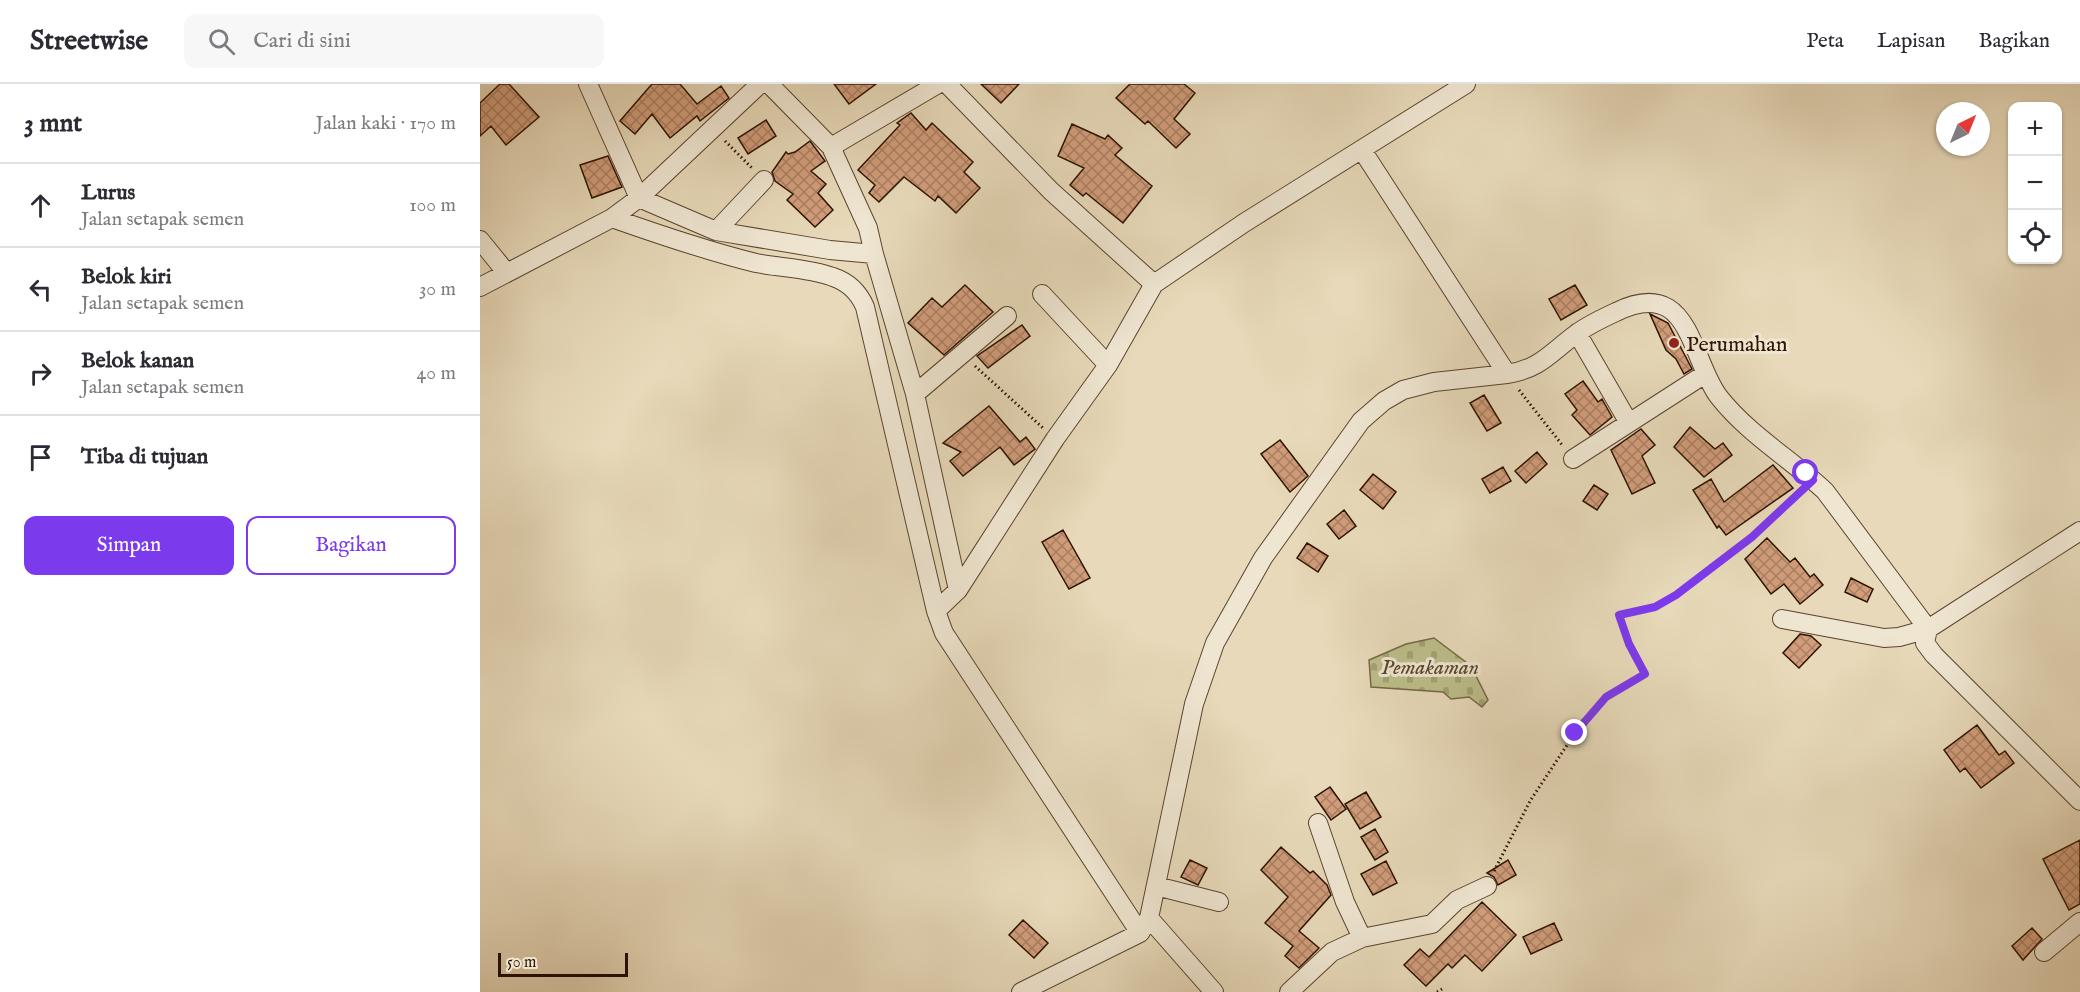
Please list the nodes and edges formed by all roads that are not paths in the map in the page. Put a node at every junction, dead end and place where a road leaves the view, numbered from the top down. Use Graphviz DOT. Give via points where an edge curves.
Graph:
graph roads {
  1 [pos="588,84"];
  2 [pos="760,84"];
  3 [pos="769,84"];
  4 [pos="947,84"];
  5 [pos="1466,84"];
  6 [pos="930,86"];
  7 [pos="831,147"];
  8 [pos="1362,150"];
  9 [pos="764,180"];
  10 [pos="639,198"];
  11 [pos="616,215"];
  12 [pos="716,231"];
  13 [pos="480,240"];
  14 [pos="781,243"];
  15 [pos="874,254"];
  16 [pos="779,266"];
  17 [pos="506,272"];
  18 [pos="1154,284"];
  19 [pos="480,287"];
  20 [pos="1041,294"];
  21 [pos="1007,316"];
  22 [pos="1577,333"];
  23 [pos="1108,365"];
  24 [pos="1507,374"];
  25 [pos="1704,374"];
  26 [pos="915,394"];
  27 [pos="1629,423"];
  28 [pos="1573,459"];
  29 [pos="2080,531"];
  30 [pos="958,590"];
  31 [pos="940,607"];
  32 [pos="1782,619"];
  33 [pos="1928,628"];
  34 [pos="2080,801"];
  35 [pos="1318,823"];
  36 [pos="1156,886"];
  37 [pos="1487,886"];
  38 [pos="1219,902"];
  39 [pos="2080,922"];
  40 [pos="1144,925"];
  41 [pos="1362,938"];
  42 [pos="2044,952"];
  43 [pos="1021,992"];
  44 [pos="1214,992"];
  45 [pos="1289,992"];
  1 -- 10 [label="street"];
  2 -- 10 [label="street"];
  3 -- 7 [label="street"];
  4 -- 18 [label="street" via="1051,192"];
  5 -- 8 [label="street"];
  6 -- 7 [label="street"];
  7 -- 15 [label="street" via="868,228"];
  8 -- 18 [label="street"];
  8 -- 24 [label="street"];
  9 -- 12 [label="street"];
  10 -- 11 [label="street"];
  10 -- 12 [label="street"];
  11 -- 16 [label="street" via="702,249"];
  11 -- 17 [label="street"];
  12 -- 14 [label="street"];
  13 -- 17 [label="street"];
  14 -- 15 [label="street"];
  14 -- 16 [label="street"];
  15 -- 26 [label="street"];
  16 -- 31 [label="street" via="833,277 852,287 866,307"];
  17 -- 19 [label="street"];
  18 -- 23 [label="street"];
  20 -- 23 [label="street"];
  21 -- 26 [label="street"];
  22 -- 24 [label="street" via="1541,363"];
  22 -- 25 [label="street" via="1640,302 1657,303 1677,315"];
  22 -- 27 [label="street"];
  23 -- 30 [label="street" via="1055,439"];
  24 -- 36 [label="street" via="1434,382 1403,390 1384,401 1361,421 1263,558 1215,643 1194,704"];
  25 -- 27 [label="street"];
  25 -- 33 [label="street" via="1733,413 1813,480 1844,514"];
  26 -- 30 [label="street"];
  27 -- 28 [label="street"];
  29 -- 33 [label="street"];
  30 -- 31 [label="street"];
  31 -- 40 [label="street" via="952,649"];
  32 -- 33 [label="street" via="1884,638"];
  33 -- 34 [label="street" via="1925,643 1934,655"];
  35 -- 41 [label="street"];
  36 -- 38 [label="street"];
  36 -- 40 [label="street"];
  37 -- 41 [label="street" via="1457,900 1432,924"];
  39 -- 42 [label="street"];
  40 -- 43 [label="street"];
  40 -- 44 [label="street"];
  41 -- 45 [label="street" via="1332,952"];
}
